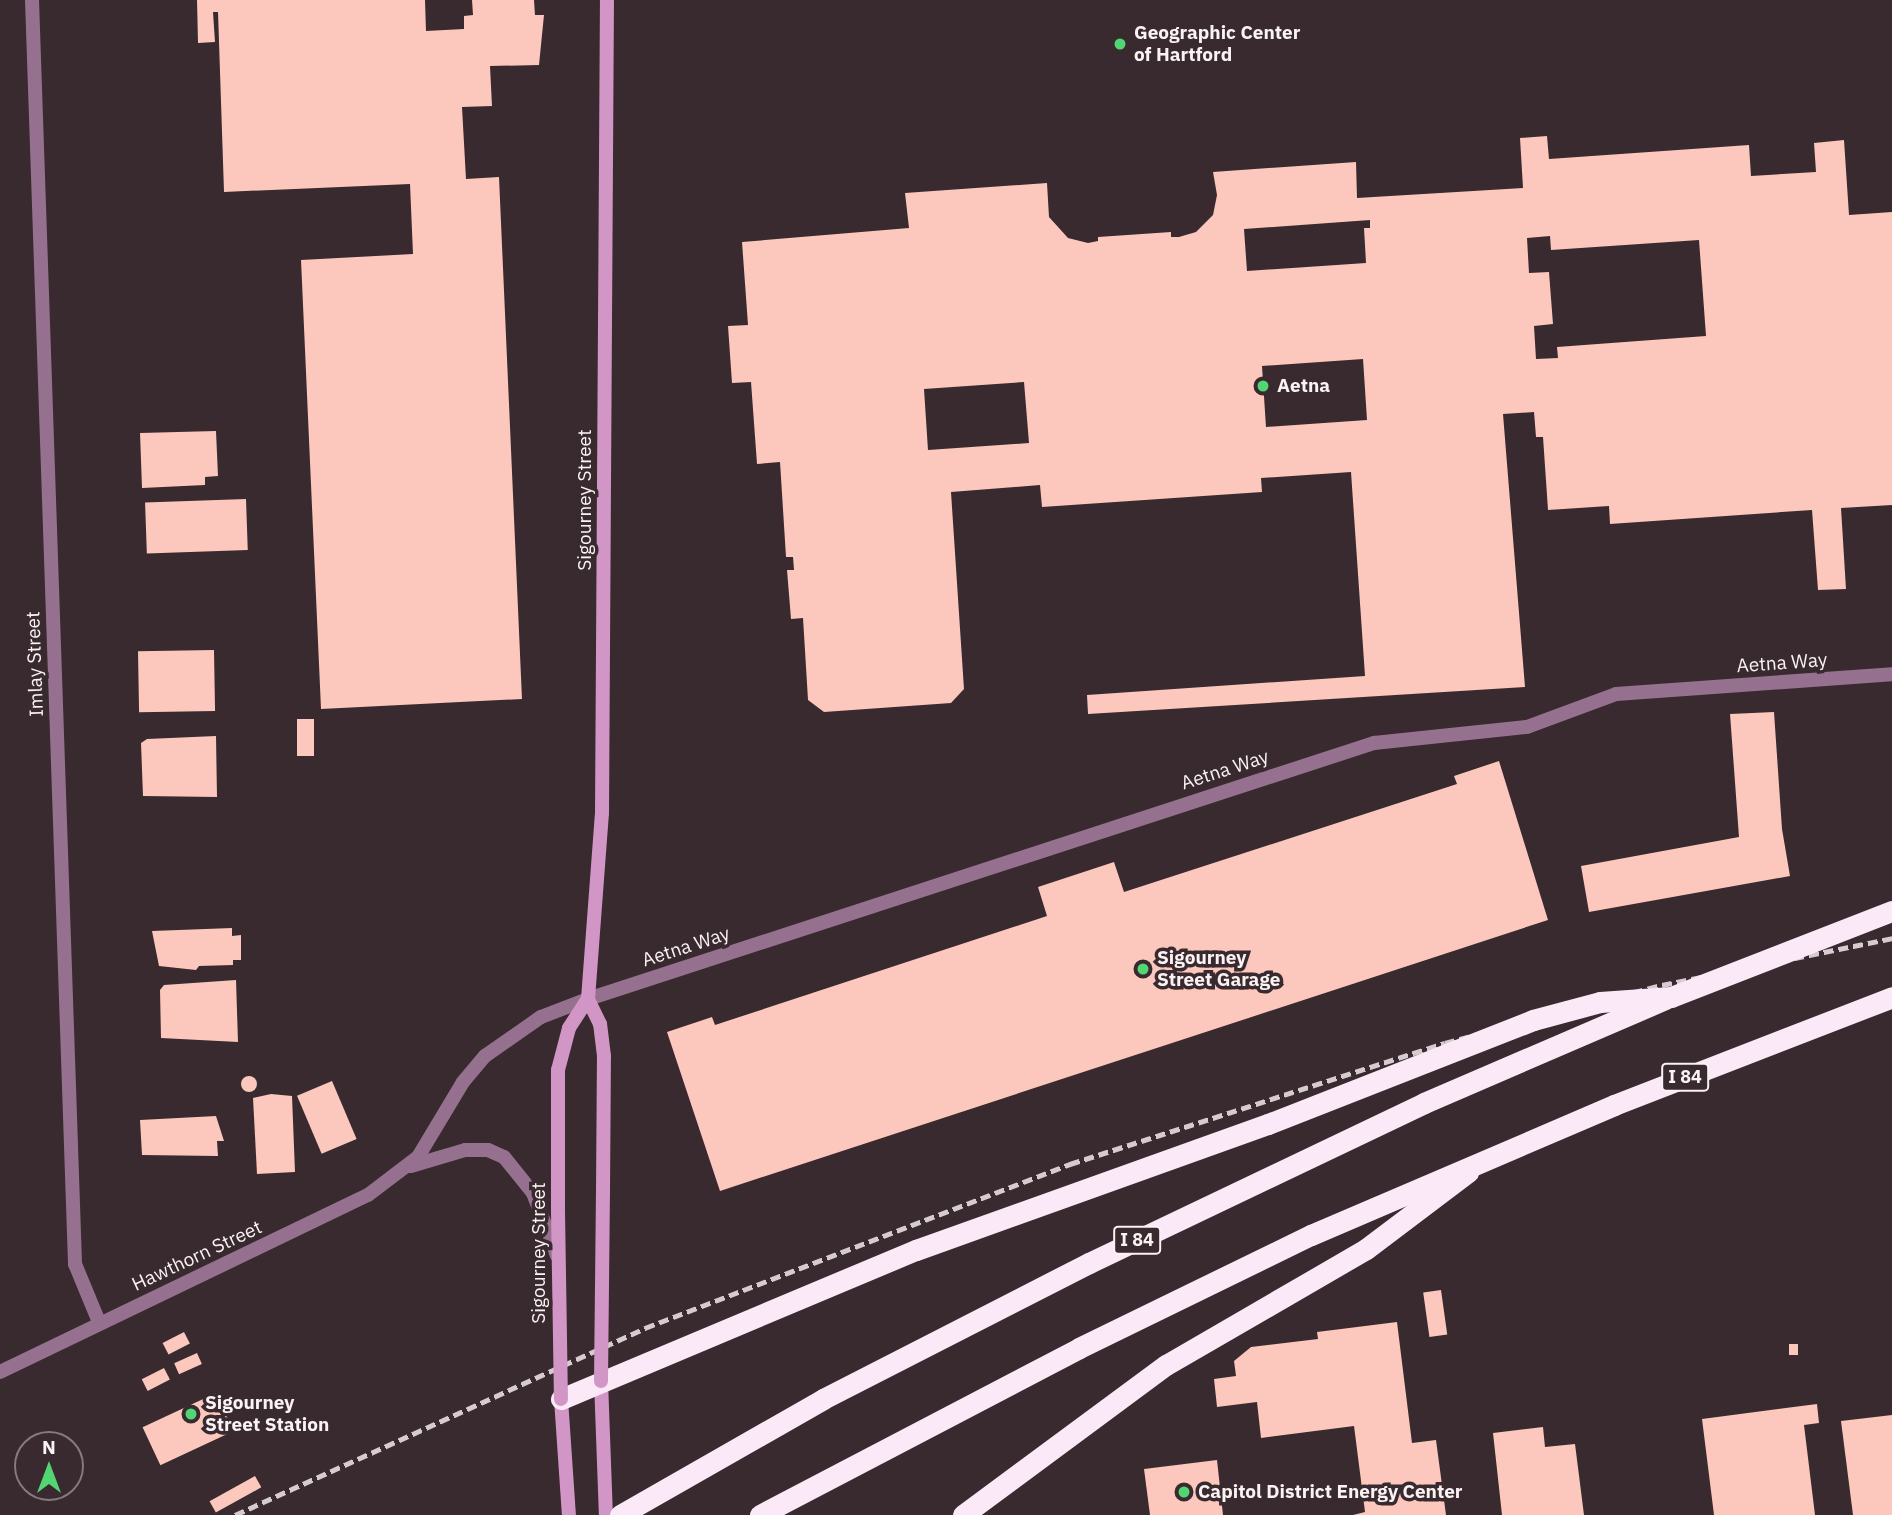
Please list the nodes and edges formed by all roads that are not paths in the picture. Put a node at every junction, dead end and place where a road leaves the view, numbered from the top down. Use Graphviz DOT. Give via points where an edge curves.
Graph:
graph roads {
  1 [pos="32,0"];
  2 [pos="607,0"];
  3 [pos="1892,674"];
  4 [pos="1892,911"];
  5 [pos="1892,997"];
  6 [pos="1671,998"];
  7 [pos="588,999"];
  8 [pos="1480,1161"];
  9 [pos="407,1168"];
  10 [pos="557,1256"];
  11 [pos="99,1322"];
  12 [pos="0,1372"];
  13 [pos="601,1381"];
  14 [pos="561,1399"];
  15 [pos="569,1515"];
  16 [pos="606,1515"];
  17 [pos="620,1515"];
  18 [pos="760,1515"];
  19 [pos="963,1515"];
  1 -- 11 [label="street, Imlay Street" via="75,1264"];
  2 -- 7 [label="main road, Sigourney Street" via="602,813"];
  3 -- 7 [label="street, Aetna Way" via="1616,694 1527,727 1363,746"];
  4 -- 6 [label="highway, I 84, bridge"];
  5 -- 8 [label="highway, I 84"];
  6 -- 13 [label="highway, bridge" via="1600,1002 1533,1020 1268,1124 916,1250"];
  6 -- 17 [label="highway, I 84" via="1457,1088 1100,1258 823,1399"];
  7 -- 9 [label="street, Hawthorn Street" via="541,1017 485,1056"];
  7 -- 10 [label="main road, Sigourney Street, bridge" via="569,1028 558,1070"];
  7 -- 13 [label="main road, Sigourney Street, bridge" via="600,1024 604,1056"];
  8 -- 18 [label="highway, I 84" via="1164,1306"];
  8 -- 19 [label="highway" via="1405,1223 1190,1349"];
  9 -- 10 [label="street, Hawthorn Street" via="459,1151 492,1151 523,1176"];
  9 -- 11 [label="street, Hawthorn Street" via="368,1195"];
  10 -- 14 [label="main road, Sigourney Street, bridge"];
  11 -- 12 [label="street, Hawthorn Street"];
  13 -- 14 [label="highway"];
  13 -- 16 [label="main road, Sigourney Street"];
  14 -- 15 [label="main road, Sigourney Street"];
}
